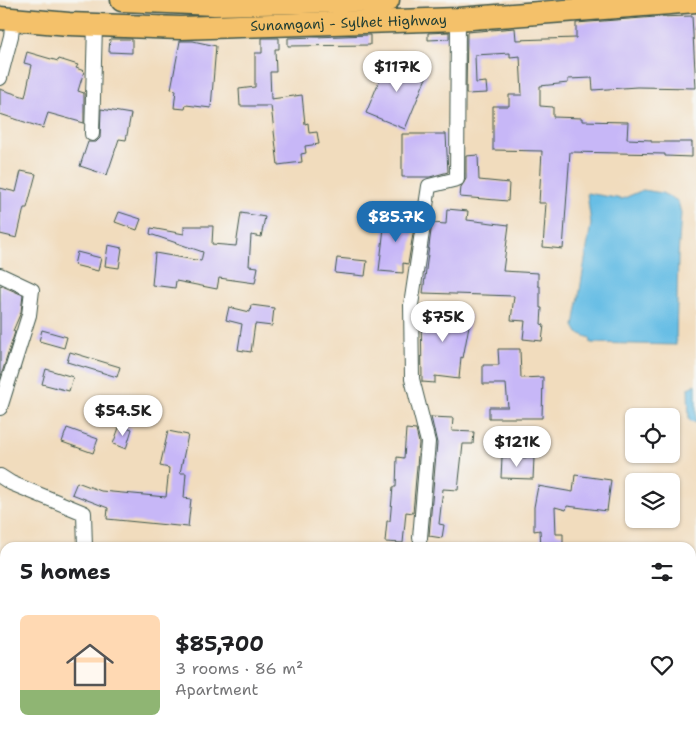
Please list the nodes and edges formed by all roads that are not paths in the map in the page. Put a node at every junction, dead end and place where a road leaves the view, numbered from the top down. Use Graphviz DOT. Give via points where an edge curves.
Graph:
graph roads {
  1 [pos="122,0"];
  2 [pos="388,0"];
  3 [pos="696,1"];
  4 [pos="6,18"];
  5 [pos="458,19"];
  6 [pos="95,25"];
  7 [pos="0,78"];
  8 [pos="92,134"];
  9 [pos="0,275"];
  10 [pos="0,408"];
  11 [pos="0,476"];
  12 [pos="420,538"];
  13 [pos="85,542"];
  1 -- 2 [label="main road, Sunamganj - Sylhet Highway" via="214,4"];
  3 -- 5 [label="main road, Sunamganj - Sylhet Highway"];
  4 -- 6 [label="main road, Sunamganj - Sylhet Highway"];
  4 -- 7 [label="street" via="12,36"];
  5 -- 6 [label="main road, Sunamganj - Sylhet Highway" via="180,28"];
  5 -- 12 [label="street" via="457,179 429,186 411,305 412,380 428,442"];
  6 -- 8 [label="street"];
  9 -- 10 [label="street" via="32,290 29,315"];
  11 -- 13 [label="street" via="84,513"];
}
